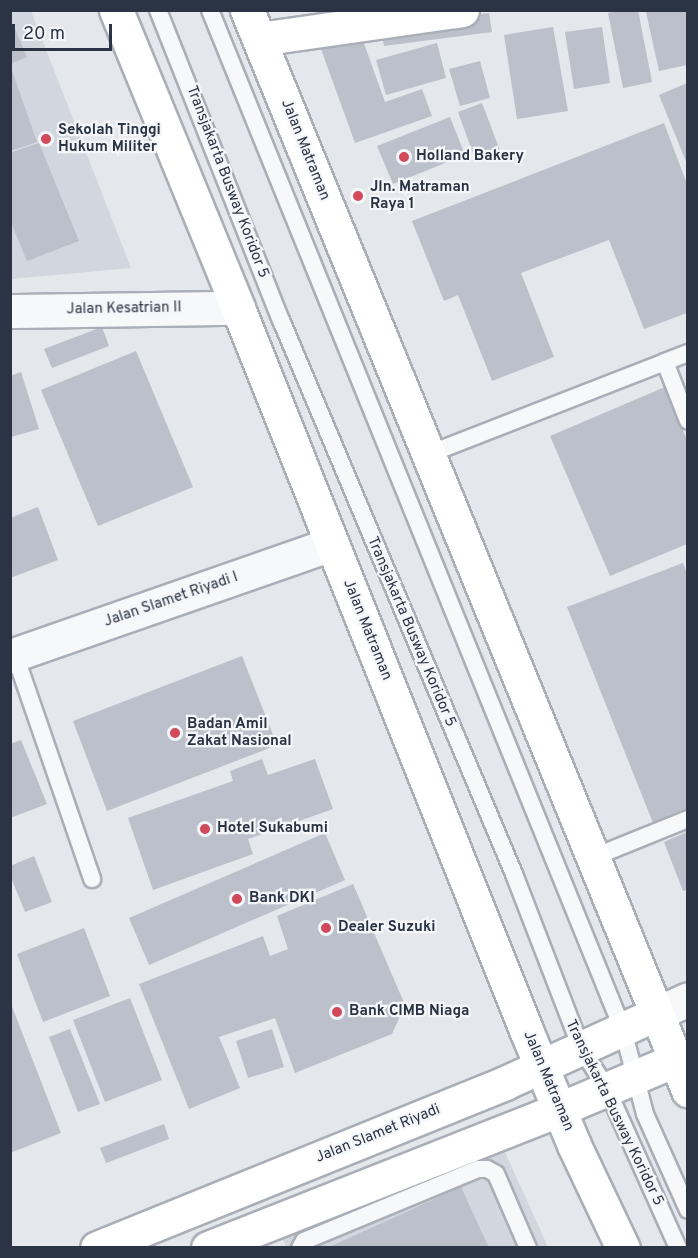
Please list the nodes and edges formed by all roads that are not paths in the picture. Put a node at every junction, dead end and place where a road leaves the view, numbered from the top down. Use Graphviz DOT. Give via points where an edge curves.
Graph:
graph roads {
  1 [pos="116,10"];
  2 [pos="158,10"];
  3 [pos="210,10"];
  4 [pos="462,10"];
  5 [pos="253,25"];
  6 [pos="238,308"];
  7 [pos="10,311"];
  8 [pos="687,353"];
  9 [pos="665,362"];
  10 [pos="687,421"];
  11 [pos="429,454"];
  12 [pos="332,544"];
  13 [pos="13,655"];
  14 [pos="687,819"];
  15 [pos="594,857"];
  16 [pos="92,879"];
  17 [pos="687,999"];
  18 [pos="656,1014"];
  19 [pos="623,1030"];
  20 [pos="581,1048"];
  21 [pos="675,1060"];
  22 [pos="541,1067"];
  23 [pos="636,1077"];
  24 [pos="607,1089"];
  25 [pos="687,1090"];
  26 [pos="560,1109"];
  27 [pos="687,1210"];
  28 [pos="97,1248"];
  29 [pos="208,1248"];
  30 [pos="300,1248"];
  31 [pos="528,1248"];
  32 [pos="623,1248"];
  33 [pos="678,1248"];
  1 -- 6 [label="main road, Jalan Matraman"];
  2 -- 20 [label="lane, Transjakarta Busway Koridor 5" via="281,320 513,874"];
  3 -- 19 [label="lane, Transjakarta Busway Koridor 5"];
  4 -- 5 [label="main road"];
  5 -- 11 [label="main road, Jalan Matraman"];
  6 -- 7 [label="street, Jalan Kesatrian II"];
  6 -- 12 [label="main road, Jalan Matraman"];
  8 -- 9 [label="lane"];
  9 -- 10 [label="lane"];
  9 -- 11 [label="lane"];
  11 -- 15 [label="main road, Jalan Matraman"];
  12 -- 13 [label="street, Jalan Slamet Riyadi I"];
  12 -- 22 [label="main road, Jalan Matraman"];
  13 -- 16 [label="lane"];
  14 -- 15 [label="lane"];
  15 -- 18 [label="main road, Jalan Matraman"];
  17 -- 18 [label="street"];
  18 -- 19 [label="main road, Jalan Slamet Riyadi"];
  18 -- 21 [label="main road, Jalan Matraman"];
  19 -- 20 [label="main road, Jalan Slamet Riyadi"];
  19 -- 23 [label="lane, Transjakarta Busway Koridor 5"];
  20 -- 22 [label="main road, Jalan Slamet Riyadi"];
  20 -- 24 [label="lane, Transjakarta Busway Koridor 5"];
  21 -- 23 [label="main road"];
  21 -- 25 [label="main road, Jalan Matraman"];
  22 -- 26 [label="main road, Jalan Matraman"];
  22 -- 28 [label="main road, Jalan Slamet Riyadi"];
  23 -- 24 [label="main road"];
  23 -- 27 [label="lane, Transjakarta Busway Koridor 5" via="645,1114"];
  24 -- 26 [label="main road"];
  24 -- 33 [label="lane, Transjakarta Busway Koridor 5"];
  26 -- 29 [label="main road"];
  26 -- 32 [label="main road, Jalan Matraman"];
  30 -- 31 [label="lane" via="304,1240 478,1168 487,1168 496,1174"];
}
